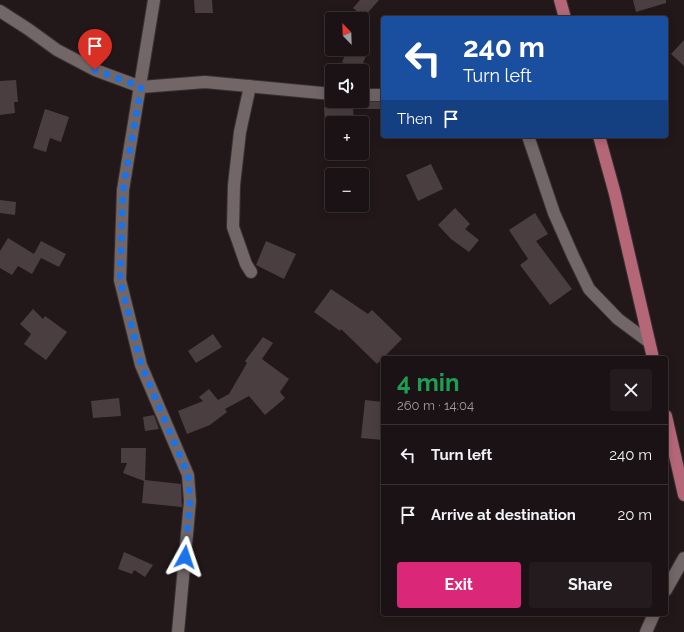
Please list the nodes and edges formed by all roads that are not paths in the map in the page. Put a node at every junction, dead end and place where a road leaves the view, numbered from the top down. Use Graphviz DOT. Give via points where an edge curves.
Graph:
graph roads {
  1 [pos="154,0"];
  2 [pos="560,0"];
  3 [pos="0,11"];
  4 [pos="564,16"];
  5 [pos="250,86"];
  6 [pos="141,87"];
  7 [pos="325,93"];
  8 [pos="369,95"];
  9 [pos="381,95"];
  10 [pos="529,138"];
  11 [pos="600,138"];
  12 [pos="251,272"];
  13 [pos="649,342"];
  14 [pos="652,356"];
  15 [pos="668,422"];
  16 [pos="681,461"];
  17 [pos="684,495"];
  18 [pos="684,558"];
  19 [pos="668,586"];
  20 [pos="653,616"];
  21 [pos="178,632"];
  22 [pos="646,632"];
  1 -- 6 [label="street"];
  2 -- 4 [label="main road"];
  3 -- 6 [label="street" via="57,50 95,70"];
  5 -- 6 [label="street" via="205,82"];
  5 -- 7 [label="street"];
  5 -- 12 [label="street" via="240,132 234,185 234,227"];
  6 -- 21 [label="street" via="123,190 120,280 141,364 188,475 190,500"];
  8 -- 9 [label="street"];
  10 -- 13 [label="street" via="554,213 589,289 618,319"];
  11 -- 13 [label="main road"];
  13 -- 14 [label="main road"];
  15 -- 16 [label="main road"];
  16 -- 17 [label="main road"];
  18 -- 19 [label="street"];
  20 -- 22 [label="street"];
}
